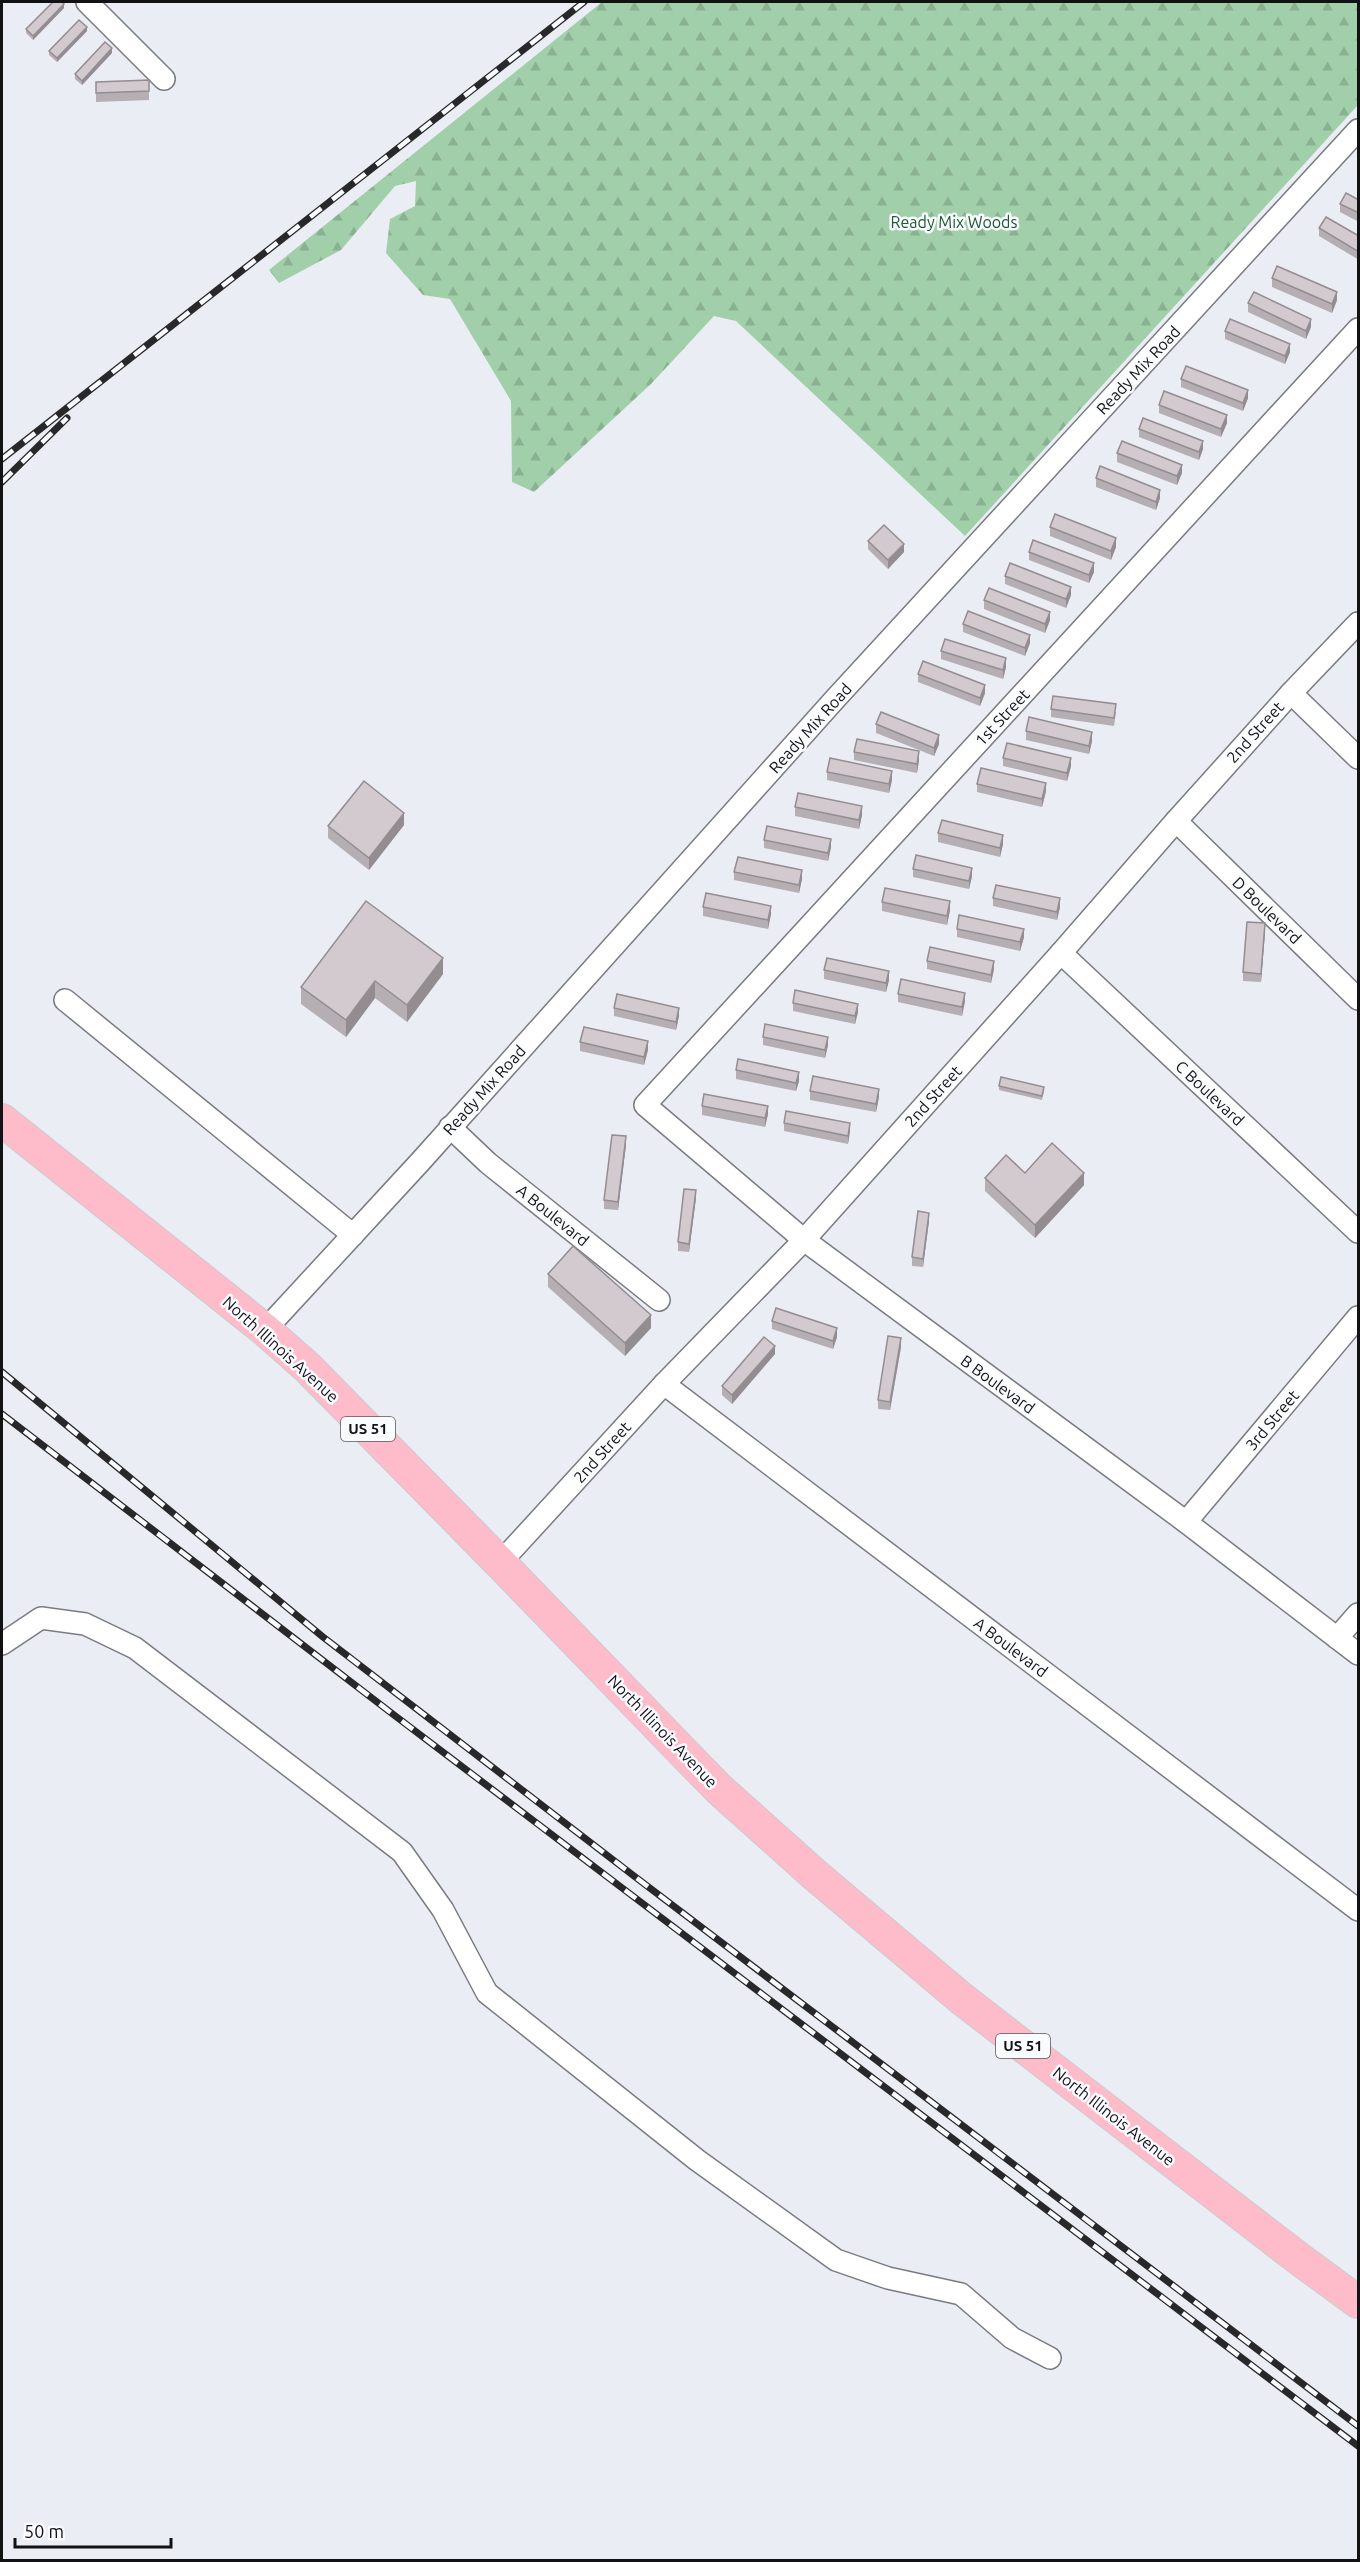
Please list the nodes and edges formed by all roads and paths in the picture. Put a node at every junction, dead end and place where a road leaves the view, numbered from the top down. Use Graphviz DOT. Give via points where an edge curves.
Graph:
graph roads {
  1 [pos="87,2"];
  2 [pos="164,80"];
  3 [pos="1359,130"];
  4 [pos="1359,329"];
  5 [pos="1359,623"];
  6 [pos="1292,693"];
  7 [pos="1359,758"];
  8 [pos="1176,821"];
  9 [pos="1061,953"];
  10 [pos="1359,999"];
  11 [pos="65,1000"];
  12 [pos="645,1105"];
  13 [pos="2,1120"];
  14 [pos="450,1127"];
  15 [pos="1359,1232"];
  16 [pos="353,1235"];
  17 [pos="804,1240"];
  18 [pos="659,1300"];
  19 [pos="1359,1317"];
  20 [pos="265,1330"];
  21 [pos="664,1384"];
  22 [pos="1186,1522"];
  23 [pos="500,1563"];
  24 [pos="1359,1614"];
  25 [pos="1337,1638"];
  26 [pos="2,1644"];
  27 [pos="1359,1654"];
  28 [pos="1359,1910"];
  29 [pos="1359,2302"];
  30 [pos="1050,2358"];
  1 -- 2 [label="street"];
  3 -- 14 [label="street, Ready Mix Road" via="836,698"];
  4 -- 12 [label="street, 1st Street"];
  5 -- 6 [label="street, 2nd Street"];
  6 -- 7 [label="street"];
  6 -- 8 [label="street, 2nd Street"];
  8 -- 9 [label="street, 2nd Street"];
  8 -- 10 [label="street, D Boulevard"];
  9 -- 15 [label="street, C Boulevard"];
  9 -- 17 [label="street, 2nd Street"];
  11 -- 16 [label="street"];
  12 -- 17 [label="street, B Boulevard"];
  13 -- 20 [label="main road, North Illinois Avenue / US 51"];
  14 -- 16 [label="street, Ready Mix Road"];
  14 -- 18 [label="street, A Boulevard" via="488,1163"];
  16 -- 20 [label="street, Ready Mix Road"];
  17 -- 21 [label="street, 2nd Street"];
  17 -- 22 [label="street, B Boulevard"];
  19 -- 22 [label="street, 3rd Street"];
  20 -- 23 [label="main road, North Illinois Avenue / US 51" via="307,1367"];
  21 -- 23 [label="street, 2nd Street"];
  21 -- 28 [label="street, A Boulevard"];
  22 -- 25 [label="street, B Boulevard"];
  23 -- 29 [label="main road, North Illinois Avenue / US 51" via="719,1789 815,1875 962,1999"];
  24 -- 25 [label="street"];
  25 -- 27 [label="street, B Boulevard"];
  26 -- 30 [label="street" via="41,1617 85,1624 135,1648 402,1852 443,1910 487,1993 697,2160 836,2260 888,2278 961,2294 1012,2337"];
}
